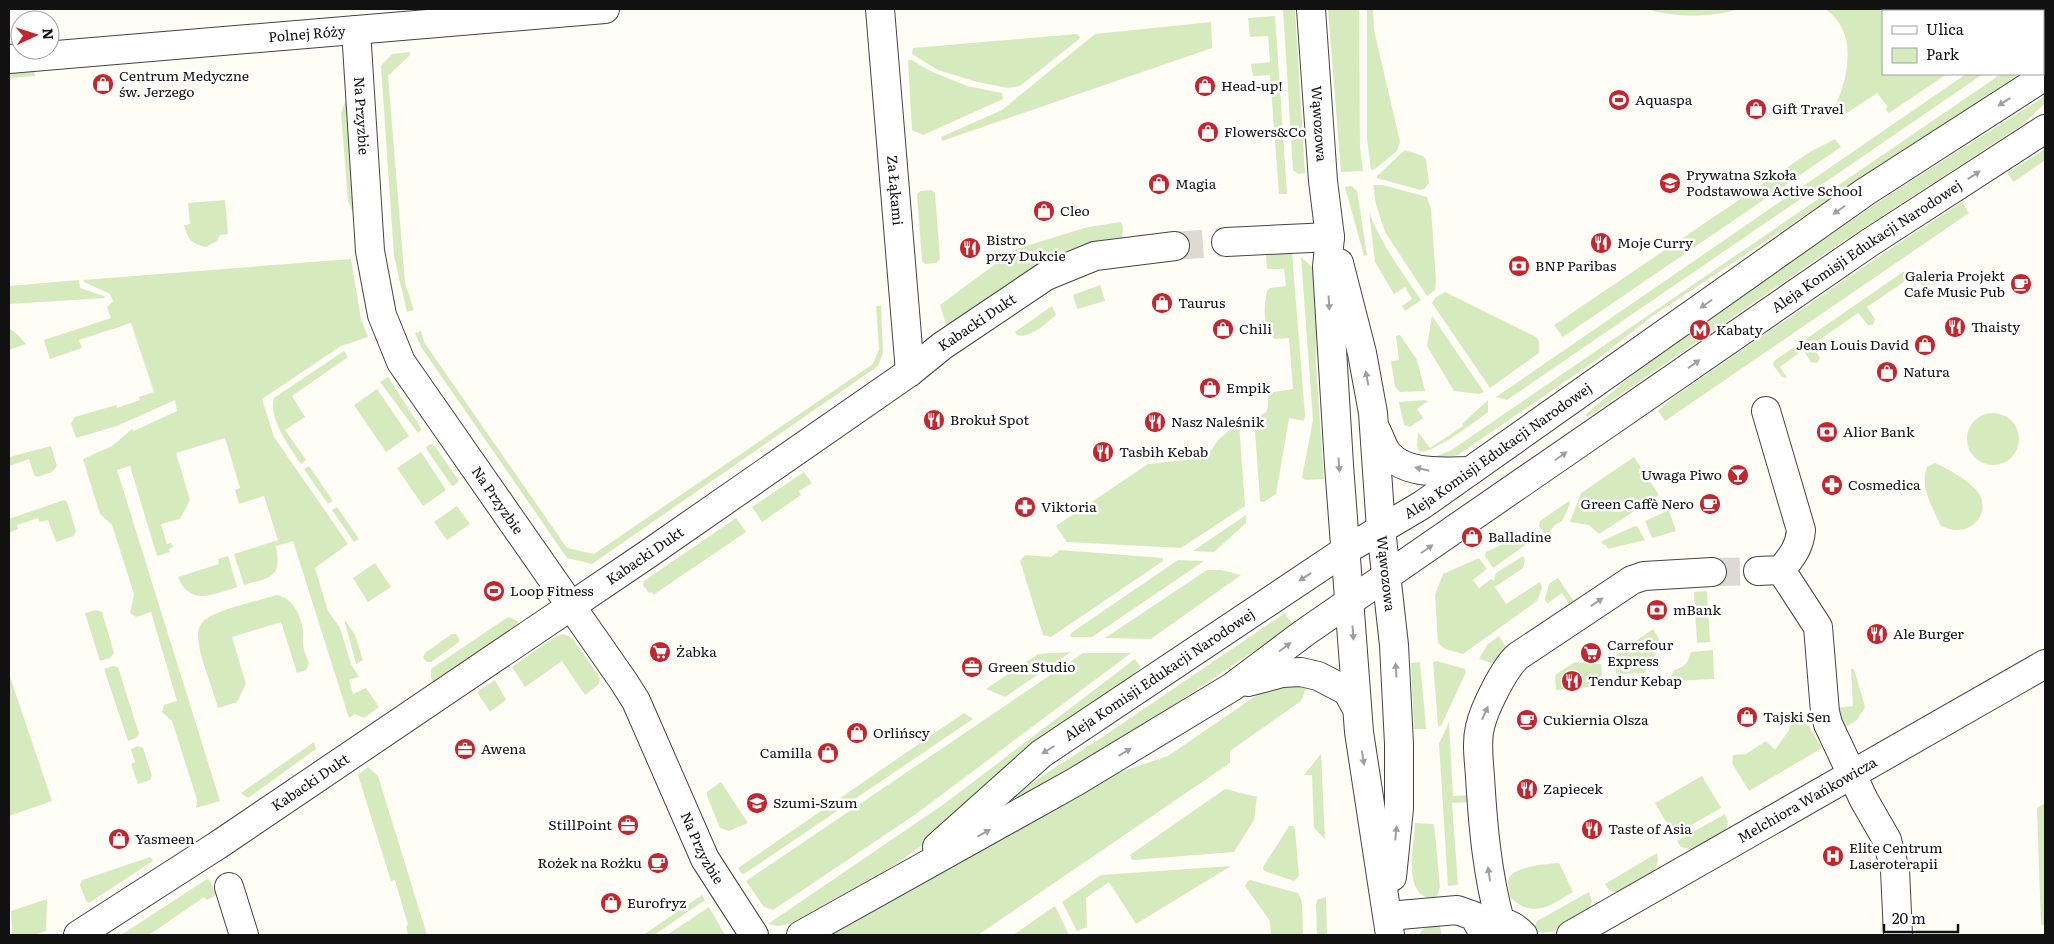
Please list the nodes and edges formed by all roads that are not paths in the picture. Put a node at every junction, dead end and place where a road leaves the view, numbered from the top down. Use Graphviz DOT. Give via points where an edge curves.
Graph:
graph roads {
  1 [pos="604,9"];
  2 [pos="880,9"];
  3 [pos="1311,9"];
  4 [pos="345,23"];
  5 [pos="9,59"];
  6 [pos="2045,76"];
  7 [pos="2045,129"];
  8 [pos="1330,237"];
  9 [pos="1226,242"];
  10 [pos="1175,246"];
  11 [pos="910,372"];
  12 [pos="1766,411"];
  13 [pos="1374,426"];
  14 [pos="1470,471"];
  15 [pos="1381,529"];
  16 [pos="1346,550"];
  17 [pos="1712,572"];
  18 [pos="1387,577"];
  19 [pos="1350,602"];
  20 [pos="571,605"];
  21 [pos="2045,664"];
  22 [pos="1232,687"];
  23 [pos="1358,709"];
  24 [pos="1852,775"];
  25 [pos="910,872"];
  26 [pos="230,887"];
  27 [pos="1389,926"];
  28 [pos="1484,928"];
  29 [pos="78,935"];
  30 [pos="244,935"];
  31 [pos="754,935"];
  32 [pos="801,935"];
  33 [pos="1523,935"];
  34 [pos="1571,935"];
  35 [pos="1898,935"];
  1 -- 4 [label="street, Polnej Róży"];
  2 -- 11 [label="street, Za Łąkami"];
  3 -- 8 [label="street, Wąwozowa"];
  4 -- 5 [label="street, Polnej Róży"];
  4 -- 20 [label="street, Na Przyzbie" via="370,251 382,316 401,362"];
  6 -- 14 [label="street, Aleja Komisji Edukacji Narodowej, one-way" via="1865,192"];
  18 -- 7 [label="street, Aleja Komisji Edukacji Narodowej, one-way" via="1869,243"];
  8 -- 9 [label="street"];
  13 -- 8 [label="street, Wąwozowa, one-way" via="1362,353 1340,263"];
  8 -- 16 [label="street, Wąwozowa, one-way" via="1327,267"];
  10 -- 11 [label="street, Kabacki Dukt" via="1095,256 1046,276 942,346"];
  11 -- 20 [label="street, Kabacki Dukt"];
  12 -- 24 [label="street" via="1801,530 1792,557 1770,570 1818,627 1825,712 1832,735"];
  14 -- 13 [label="street, one-way" via="1431,472 1404,465 1388,454"];
  13 -- 15 [label="street, Wąwozowa"];
  14 -- 15 [label="street, Aleja Komisji Edukacji Narodowej"];
  15 -- 16 [label="street, Aleja Komisji Edukacji Narodowej"];
  15 -- 18 [label="street, Wąwozowa"];
  16 -- 19 [label="street, Wąwozowa"];
  16 -- 25 [label="street, Aleja Komisji Edukacji Narodowej, one-way" via="1041,754"];
  28 -- 17 [label="street, one-way" via="1491,889 1478,742 1483,716 1507,666 1624,583 1644,576"];
  18 -- 19 [label="street, Aleja Komisji Edukacji Narodowej"];
  27 -- 18 [label="street, Wąwozowa, one-way" via="1399,808 1399,744"];
  22 -- 19 [label="street, Aleja Komisji Edukacji Narodowej, one-way"];
  19 -- 23 [label="street, Wąwozowa, one-way"];
  20 -- 29 [label="street, Kabacki Dukt" via="203,855"];
  20 -- 31 [label="street, Na Przyzbie" via="636,701 708,864"];
  21 -- 24 [label="street, Melchiora Wańkowicza"];
  22 -- 23 [label="street" via="1282,673 1301,672 1347,690"];
  25 -- 22 [label="street, Aleja Komisji Edukacji Narodowej, one-way" via="1075,782"];
  23 -- 27 [label="street, Wąwozowa, one-way"];
  24 -- 34 [label="street, Melchiora Wańkowicza"];
  24 -- 35 [label="street" via="1888,840 1892,854"];
  25 -- 32 [label="street, Aleja Komisji Edukacji Narodowej"];
  26 -- 30 [label="street"];
  27 -- 28 [label="street" via="1457,910 1474,916"];
  28 -- 33 [label="street" via="1516,928"];
}
